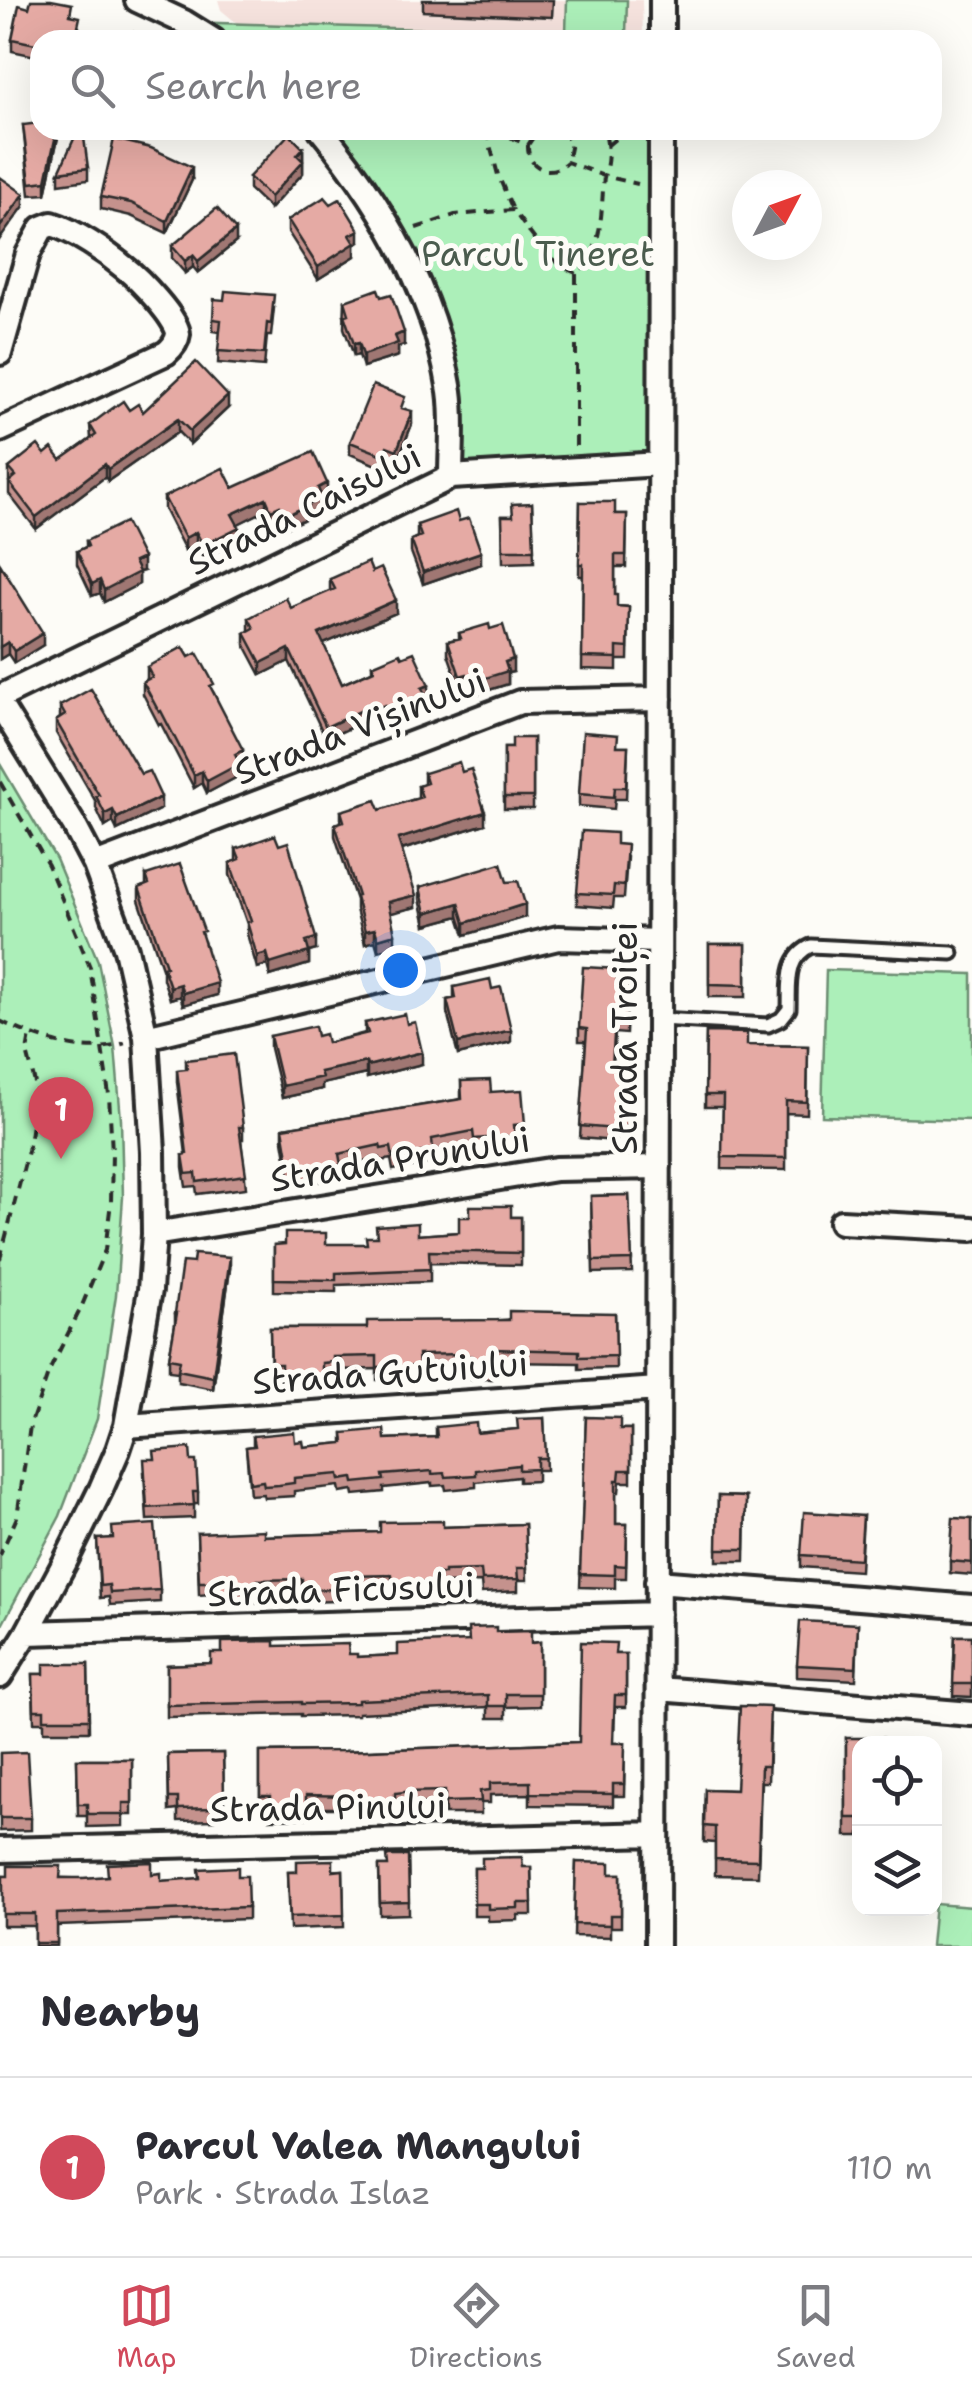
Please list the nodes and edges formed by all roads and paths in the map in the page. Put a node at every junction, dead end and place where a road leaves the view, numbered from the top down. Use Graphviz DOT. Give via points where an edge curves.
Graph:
graph roads {
  1 [pos="137,0"];
  2 [pos="662,0"];
  3 [pos="185,11"];
  4 [pos="204,30"];
  5 [pos="662,30"];
  6 [pos="329,140"];
  7 [pos="489,140"];
  8 [pos="517,140"];
  9 [pos="531,140"];
  10 [pos="569,140"];
  11 [pos="607,140"];
  12 [pos="614,140"];
  13 [pos="662,140"];
  14 [pos="528,145"];
  15 [pos="608,145"];
  16 [pos="567,162"];
  17 [pos="604,176"];
  18 [pos="661,190"];
  19 [pos="513,210"];
  20 [pos="396,234"];
  21 [pos="576,273"];
  22 [pos="0,352"];
  23 [pos="0,430"];
  24 [pos="660,464"];
  25 [pos="576,468"];
  26 [pos="452,477"];
  27 [pos="0,697"];
  28 [pos="660,699"];
  29 [pos="0,705"];
  30 [pos="0,782"];
  31 [pos="94,865"];
  32 [pos="660,940"];
  33 [pos="952,952"];
  34 [pos="659,1019"];
  35 [pos="0,1021"];
  36 [pos="30,1035"];
  37 [pos="146,1037"];
  38 [pos="102,1048"];
  39 [pos="659,1167"];
  40 [pos="841,1222"];
  41 [pos="972,1229"];
  42 [pos="154,1234"];
  43 [pos="0,1259"];
  44 [pos="658,1388"];
  45 [pos="126,1426"];
  46 [pos="0,1555"];
  47 [pos="658,1582"];
  48 [pos="972,1607"];
  49 [pos="658,1614"];
  50 [pos="27,1633"];
  51 [pos="0,1676"];
  52 [pos="658,1690"];
  53 [pos="972,1714"];
  54 [pos="657,1834"];
  55 [pos="0,1850"];
  56 [pos="656,1946"];
  1 -- 3 [label="street"];
  2 -- 5 [label="street"];
  3 -- 4 [label="street"];
  6 -- 20 [label="street"];
  7 -- 19 [label="path"];
  8 -- 14 [label="path"];
  9 -- 14 [label="path"];
  10 -- 16 [label="path"];
  11 -- 15 [label="path"];
  12 -- 15 [label="path"];
  13 -- 18 [label="street, Strada Troiței"];
  14 -- 16 [label="path" via="537,167 551,171"];
  15 -- 17 [label="path"];
  16 -- 17 [label="path"];
  17 -- 18 [label="path"];
  17 -- 21 [label="path" via="596,245"];
  18 -- 24 [label="street, Strada Troiței"];
  19 -- 20 [label="path" via="455,215"];
  19 -- 21 [label="path" via="543,249"];
  20 -- 26 [label="street" via="432,320 450,393"];
  21 -- 25 [label="path"];
  22 -- 23 [label="street" via="28,254 42,228 52,224 126,268 178,329 166,353"];
  24 -- 25 [label="street, Strada Caisului"];
  24 -- 28 [label="street, Strada Troiței"];
  25 -- 26 [label="street, Strada Caisului"];
  26 -- 27 [label="street, Strada Caisului"];
  28 -- 31 [label="street, Strada Vișinului" via="520,702"];
  28 -- 32 [label="street, Strada Troiței"];
  29 -- 31 [label="street"];
  30 -- 38 [label="path" via="48,865 90,967"];
  31 -- 37 [label="street" via="126,949"];
  32 -- 34 [label="street, Strada Troiței"];
  32 -- 37 [label="street" via="558,938"];
  33 -- 34 [label="lane" via="811,946 792,962 789,1008 776,1022"];
  34 -- 39 [label="street, Strada Troiței"];
  35 -- 36 [label="path"];
  36 -- 38 [label="path"];
  36 -- 43 [label="path" via="33,1117"];
  37 -- 38 [label="path"];
  37 -- 42 [label="street"];
  38 -- 46 [label="path" via="112,1153 105,1250 30,1426 17,1518"];
  39 -- 42 [label="street, Strada Prunului" via="556,1169"];
  39 -- 44 [label="street, Strada Troiței"];
  40 -- 41 [label="street"];
  42 -- 45 [label="street"];
  44 -- 45 [label="street, Strada Gutuiului"];
  44 -- 47 [label="street, Strada Troiței"];
  45 -- 50 [label="street" via="102,1489"];
  47 -- 48 [label="street"];
  47 -- 49 [label="street, Strada Troiței"];
  49 -- 50 [label="street, Strada Ficusului"];
  49 -- 52 [label="street, Strada Troiței"];
  50 -- 51 [label="street"];
  52 -- 53 [label="street"];
  52 -- 54 [label="street, Strada Troiței"];
  54 -- 55 [label="street, Strada Pinului"];
  54 -- 56 [label="street, Strada Troiței"];
}
